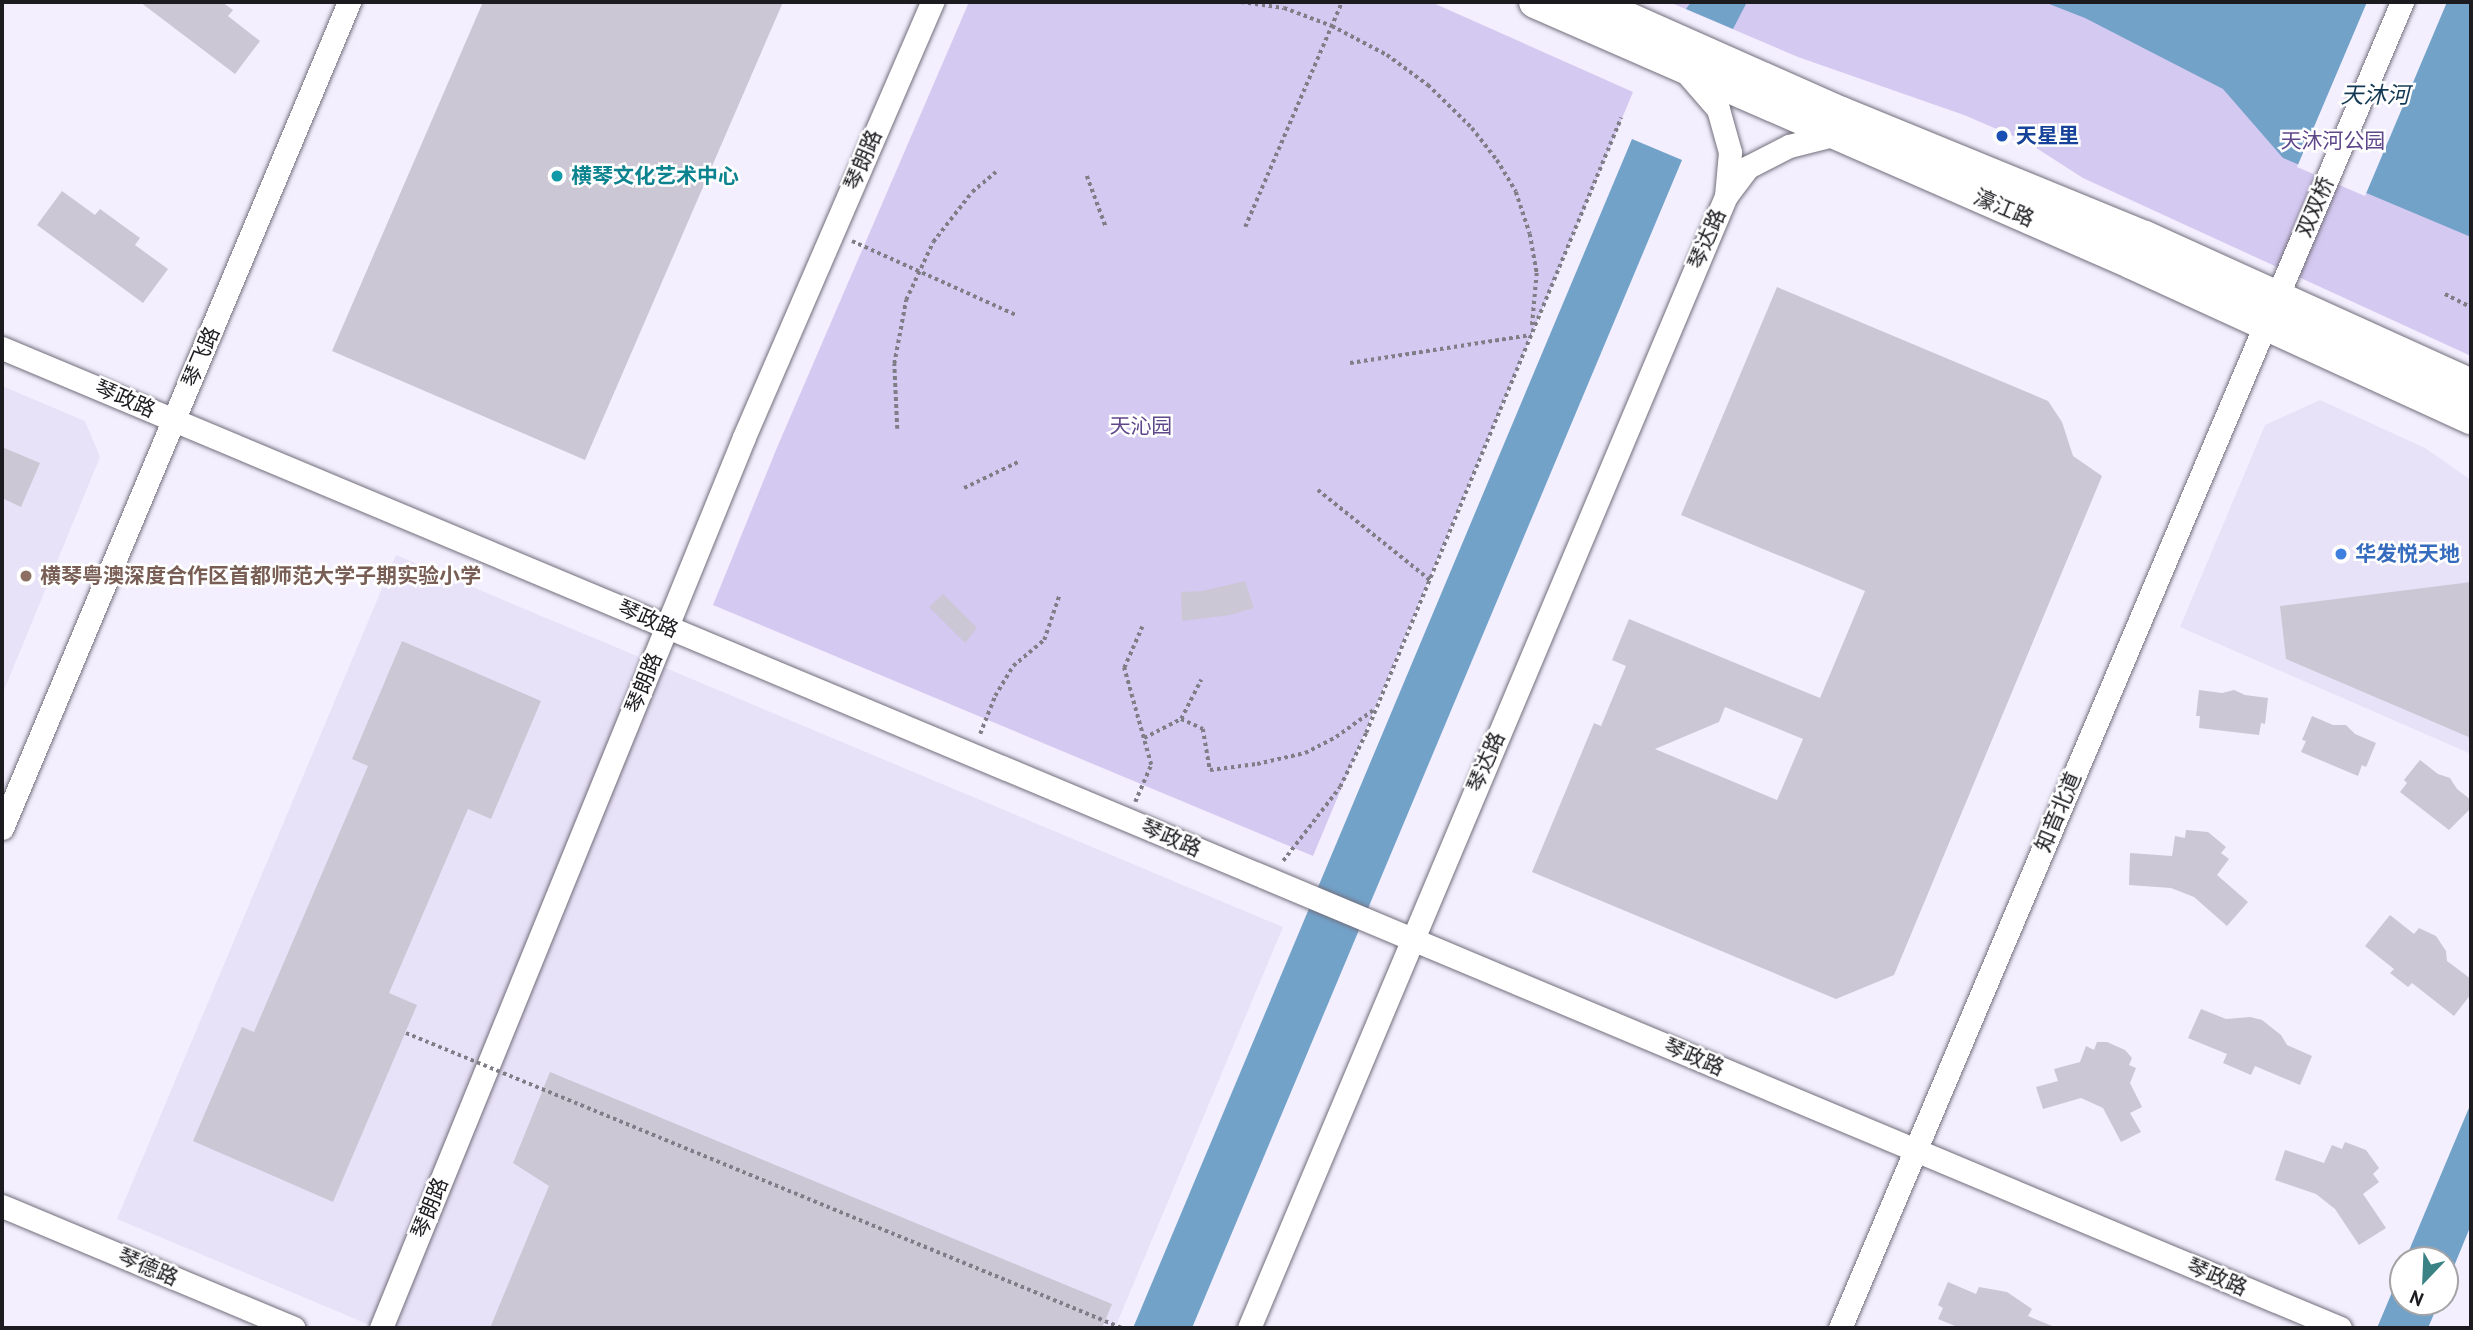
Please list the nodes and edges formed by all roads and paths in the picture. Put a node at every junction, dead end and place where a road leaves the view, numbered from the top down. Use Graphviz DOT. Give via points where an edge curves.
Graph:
graph roads {
  1 [pos="349,2"];
  2 [pos="932,2"];
  3 [pos="1241,2"];
  4 [pos="1342,2"];
  5 [pos="1535,2"];
  6 [pos="1591,2"];
  7 [pos="2402,2"];
  8 [pos="1332,26"];
  9 [pos="1684,69"];
  10 [pos="1621,118"];
  11 [pos="1833,135"];
  12 [pos="996,172"];
  13 [pos="1087,176"];
  14 [pos="1726,196"];
  15 [pos="1106,227"];
  16 [pos="1245,227"];
  17 [pos="832,232"];
  18 [pos="918,269"];
  19 [pos="2445,294"];
  20 [pos="2471,307"];
  21 [pos="2272,311"];
  22 [pos="1016,315"];
  23 [pos="1531,335"];
  24 [pos="2,348"];
  25 [pos="1350,363"];
  26 [pos="2471,385"];
  27 [pos="2471,418"];
  28 [pos="174,420"];
  29 [pos="897,429"];
  30 [pos="1018,462"];
  31 [pos="964,488"];
  32 [pos="1318,490"];
  33 [pos="1430,580"];
  34 [pos="1059,596"];
  35 [pos="667,627"];
  36 [pos="1142,627"];
  37 [pos="1201,680"];
  38 [pos="1377,708"];
  39 [pos="1181,719"];
  40 [pos="1143,738"];
  41 [pos="972,754"];
  42 [pos="1128,820"];
  43 [pos="2,828"];
  44 [pos="1268,878"];
  45 [pos="1412,939"];
  46 [pos="406,1033"];
  47 [pos="1915,1150"];
  48 [pos="2,1206"];
  49 [pos="294,1328"];
  50 [pos="381,1328"];
  51 [pos="1122,1328"];
  52 [pos="1249,1328"];
  53 [pos="1840,1328"];
  54 [pos="2340,1328"];
  1 -- 28 [label="street, 琴飞路"];
  2 -- 17 [label="street, 琴朗路"];
  3 -- 8 [label="path" via="1284,8"];
  4 -- 8 [label="path"];
  5 -- 9 [label="main road, 濠江路"];
  6 -- 21 [label="main road, 濠江路" via="1842,113 2145,237"];
  7 -- 21 [label="street, 双双桥"];
  8 -- 16 [label="path"];
  8 -- 23 [label="path" via="1387,55 1428,85 1497,160 1516,192 1530,234 1536,273"];
  9 -- 11 [label="main road, 濠江路"];
  9 -- 14 [label="street" via="1718,109 1730,152"];
  10 -- 23 [label="path"];
  11 -- 14 [label="street" via="1789,146 1748,167"];
  11 -- 21 [label="main road, 濠江路"];
  12 -- 18 [label="path" via="951,216"];
  13 -- 15 [label="path"];
  14 -- 45 [label="street, 琴达路"];
  17 -- 18 [label="path"];
  17 -- 35 [label="street, 琴朗路"];
  18 -- 22 [label="path"];
  18 -- 29 [label="path" via="895,353"];
  19 -- 20 [label="path"];
  21 -- 26 [label="main road, 濠江路"];
  21 -- 27 [label="main road, 濠江路"];
  21 -- 47 [label="street, 知音北道"];
  23 -- 25 [label="path"];
  23 -- 33 [label="path"];
  24 -- 28 [label="street, 琴政路"];
  28 -- 35 [label="street, 琴政路"];
  28 -- 43 [label="street, 琴飞路"];
  30 -- 31 [label="path"];
  32 -- 33 [label="path"];
  33 -- 38 [label="path"];
  34 -- 41 [label="path" via="1044,640 1013,666 995,696"];
  35 -- 41 [label="street, 琴政路"];
  35 -- 50 [label="street, 琴朗路"];
  36 -- 40 [label="path" via="1124,668"];
  37 -- 39 [label="path"];
  38 -- 39 [label="path" via="1305,753 1210,770 1203,729"];
  38 -- 44 [label="path" via="1340,787 1306,836"];
  39 -- 40 [label="path"];
  40 -- 42 [label="path" via="1151,765"];
  41 -- 42 [label="street, 琴政路"];
  42 -- 44 [label="street, 琴政路"];
  44 -- 45 [label="street, 琴政路"];
  45 -- 47 [label="street, 琴政路"];
  45 -- 52 [label="street, 琴达路"];
  46 -- 51 [label="path, bridge"];
  47 -- 53 [label="street, 知音北道"];
  47 -- 54 [label="street, 琴政路"];
  48 -- 49 [label="street, 琴德路"];
}
